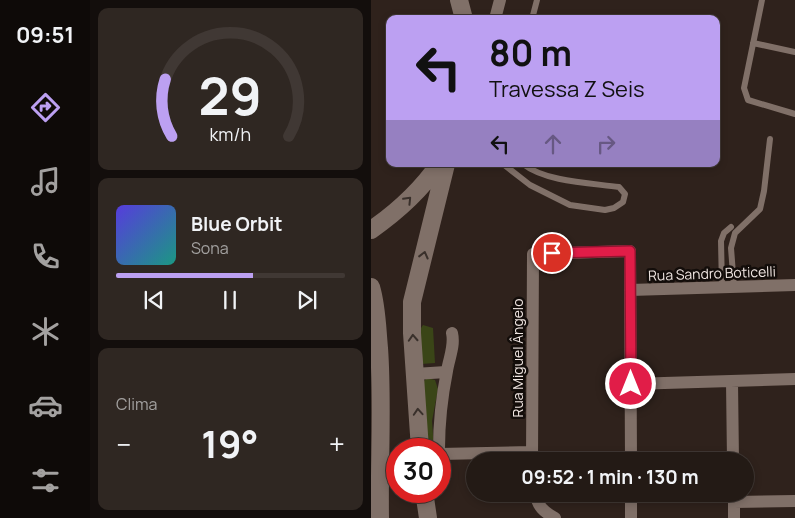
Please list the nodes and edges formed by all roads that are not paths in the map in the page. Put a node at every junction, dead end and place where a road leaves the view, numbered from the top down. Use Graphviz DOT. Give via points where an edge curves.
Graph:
graph roads {
  1 [pos="459,0"];
  2 [pos="500,0"];
  3 [pos="537,0"];
  4 [pos="762,0"];
  5 [pos="463,15"];
  6 [pos="496,15"];
  7 [pos="533,15"];
  8 [pos="753,42"];
  9 [pos="795,52"];
  10 [pos="795,114"];
  11 [pos="770,138"];
  12 [pos="437,167"];
  13 [pos="445,167"];
  14 [pos="507,167"];
  15 [pos="528,167"];
  16 [pos="731,227"];
  17 [pos="371,230"];
  18 [pos="795,285"];
  19 [pos="371,287"];
  20 [pos="728,287"];
  21 [pos="630,290"];
  22 [pos="453,333"];
  23 [pos="446,372"];
  24 [pos="415,374"];
  25 [pos="795,379"];
  26 [pos="732,382"];
  27 [pos="631,384"];
  28 [pos="419,438"];
  29 [pos="439,438"];
  30 [pos="532,452"];
  31 [pos="631,452"];
  32 [pos="733,452"];
  33 [pos="451,454"];
  34 [pos="466,455"];
  35 [pos="754,499"];
  36 [pos="795,501"];
  37 [pos="537,502"];
  38 [pos="631,502"];
  39 [pos="734,502"];
  40 [pos="426,503"];
  41 [pos="380,518"];
  42 [pos="428,518"];
  43 [pos="555,518"];
  44 [pos="631,518"];
  45 [pos="734,518"];
  1 -- 5 [label="main road"];
  2 -- 6 [label="street"];
  3 -- 7 [label="lane"];
  4 -- 8 [label="lane"];
  8 -- 9 [label="lane"];
  8 -- 10 [label="lane" via="744,88 748,100"];
  11 -- 20 [label="lane" via="760,209 735,233"];
  17 -- 12 [label="main road, one-way" via="402,206"];
  24 -- 13 [label="main road, one-way" via="412,302"];
  14 -- 15 [label="lane" via="531,185 570,205 605,210 623,202 625,194 619,187 540,174"];
  16 -- 20 [label="lane" via="721,241"];
  18 -- 20 [label="street, Rua Sandro Boticelli"];
  19 -- 41 [label="main road" via="376,307 381,381"];
  20 -- 21 [label="street, Rua Sandro Boticelli"];
  21 -- 27 [label="street"];
  21 -- 30 [label="street, Rua Miguel Ângelo" via="630,251 533,254"];
  22 -- 23 [label="street"];
  23 -- 24 [label="street"];
  23 -- 29 [label="street"];
  28 -- 24 [label="main road, one-way"];
  25 -- 26 [label="street"];
  26 -- 27 [label="street"];
  26 -- 32 [label="street"];
  27 -- 31 [label="street"];
  33 -- 34 [label="street"];
  35 -- 36 [label="street"];
  37 -- 43 [label="street" via="544,512"];
  38 -- 44 [label="street"];
  39 -- 45 [label="street"];
  40 -- 42 [label="main road"];
}
